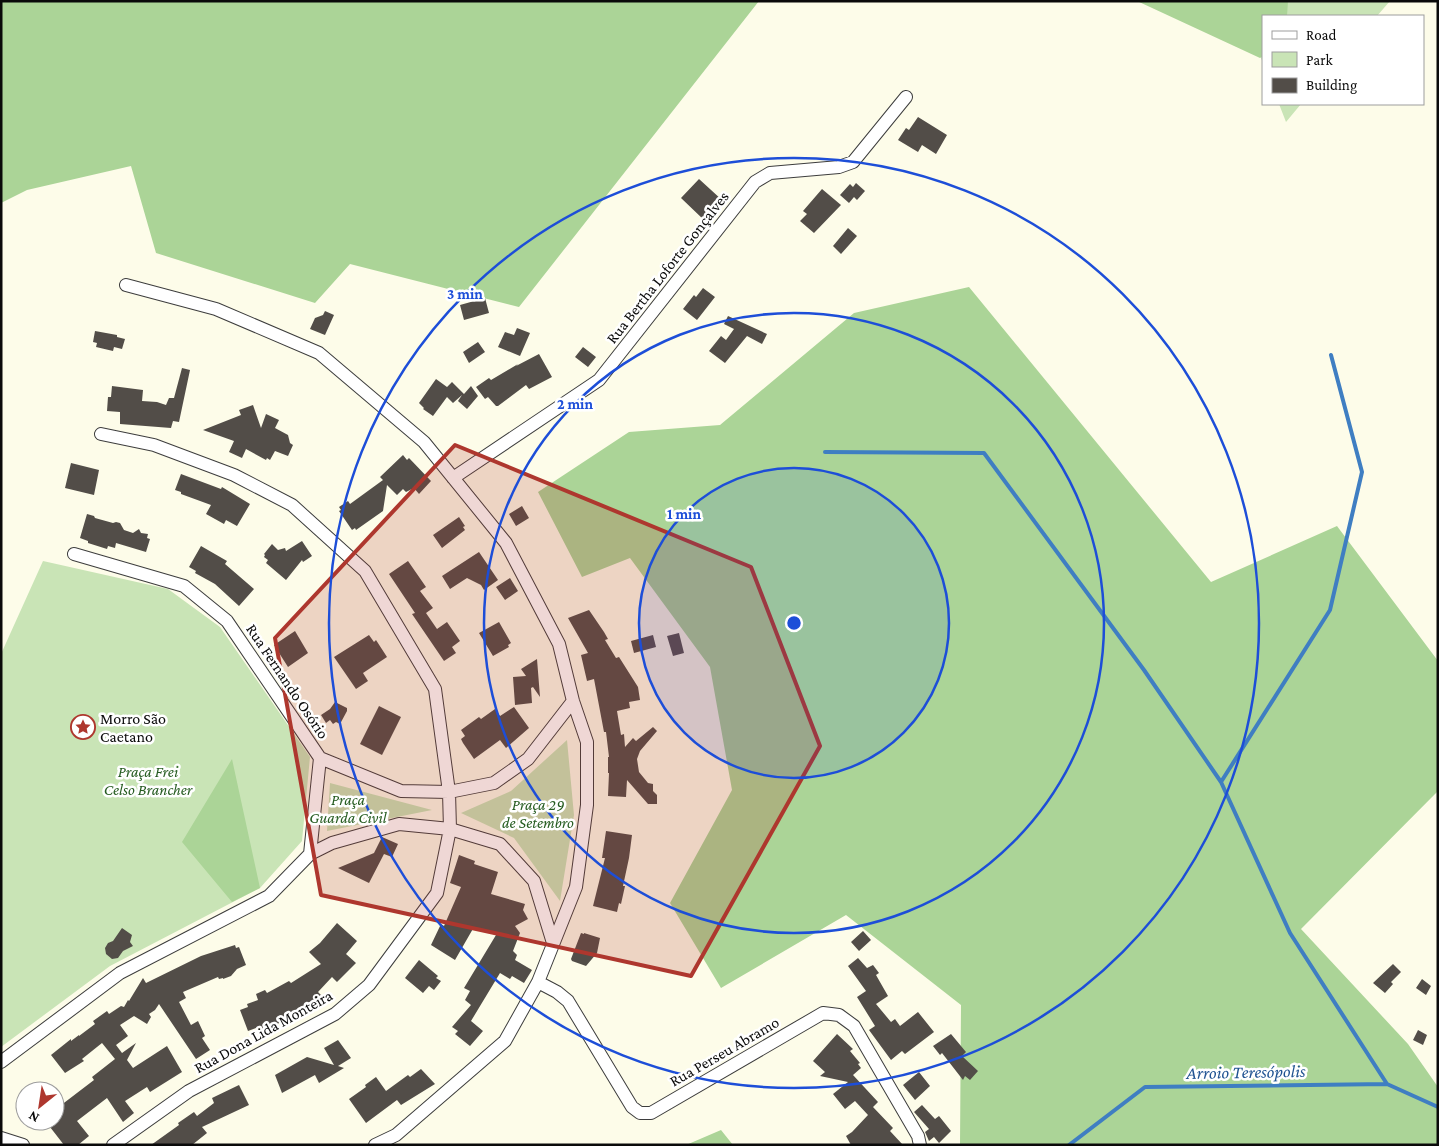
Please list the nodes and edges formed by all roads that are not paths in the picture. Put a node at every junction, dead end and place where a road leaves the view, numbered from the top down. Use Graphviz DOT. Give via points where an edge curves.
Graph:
graph roads {
  1 [pos="906,97"];
  2 [pos="126,285"];
  3 [pos="100,434"];
  4 [pos="453,478"];
  5 [pos="74,554"];
  6 [pos="573,701"];
  7 [pos="320,758"];
  8 [pos="449,792"];
  9 [pos="450,829"];
  10 [pos="310,854"];
  11 [pos="553,943"];
  12 [pos="538,982"];
  13 [pos="1,1062"];
  14 [pos="1,1138"];
  15 [pos="22,1145"];
  16 [pos="113,1145"];
  17 [pos="375,1145"];
  18 [pos="920,1145"];
  1 -- 4 [label="street, Rua Bertha Loforte Gonçalves" via="853,162 839,167 770,173 755,182 599,380"];
  2 -- 4 [label="street" via="216,310 319,352 424,442"];
  3 -- 8 [label="street, Rua Dona Lida Monteira" via="154,445 234,475 292,505 365,570 435,689"];
  4 -- 6 [label="street" via="506,543 559,644"];
  5 -- 7 [label="street, Rua Fernando Osório" via="184,586 227,621"];
  6 -- 8 [label="street" via="528,759 494,783"];
  6 -- 11 [label="street" via="587,742 587,805 576,887"];
  7 -- 8 [label="street" via="401,791"];
  7 -- 10 [label="street, Rua Fernando Osório"];
  8 -- 9 [label="street, Rua Dona Lida Monteira"];
  9 -- 10 [label="street" via="399,824 332,842"];
  9 -- 11 [label="street" via="500,844 534,881"];
  9 -- 16 [label="street, Rua Dona Lida Monteira" via="437,893 368,986 335,1014 189,1091"];
  10 -- 13 [label="street" via="269,896 120,973"];
  11 -- 12 [label="street"];
  12 -- 17 [label="street" via="505,1041 396,1135"];
  12 -- 18 [label="street, Rua Perseu Abramo" via="568,1001 632,1107 640,1113 651,1113 823,1013 838,1015 854,1026 918,1136"];
  14 -- 15 [label="street"];
}
